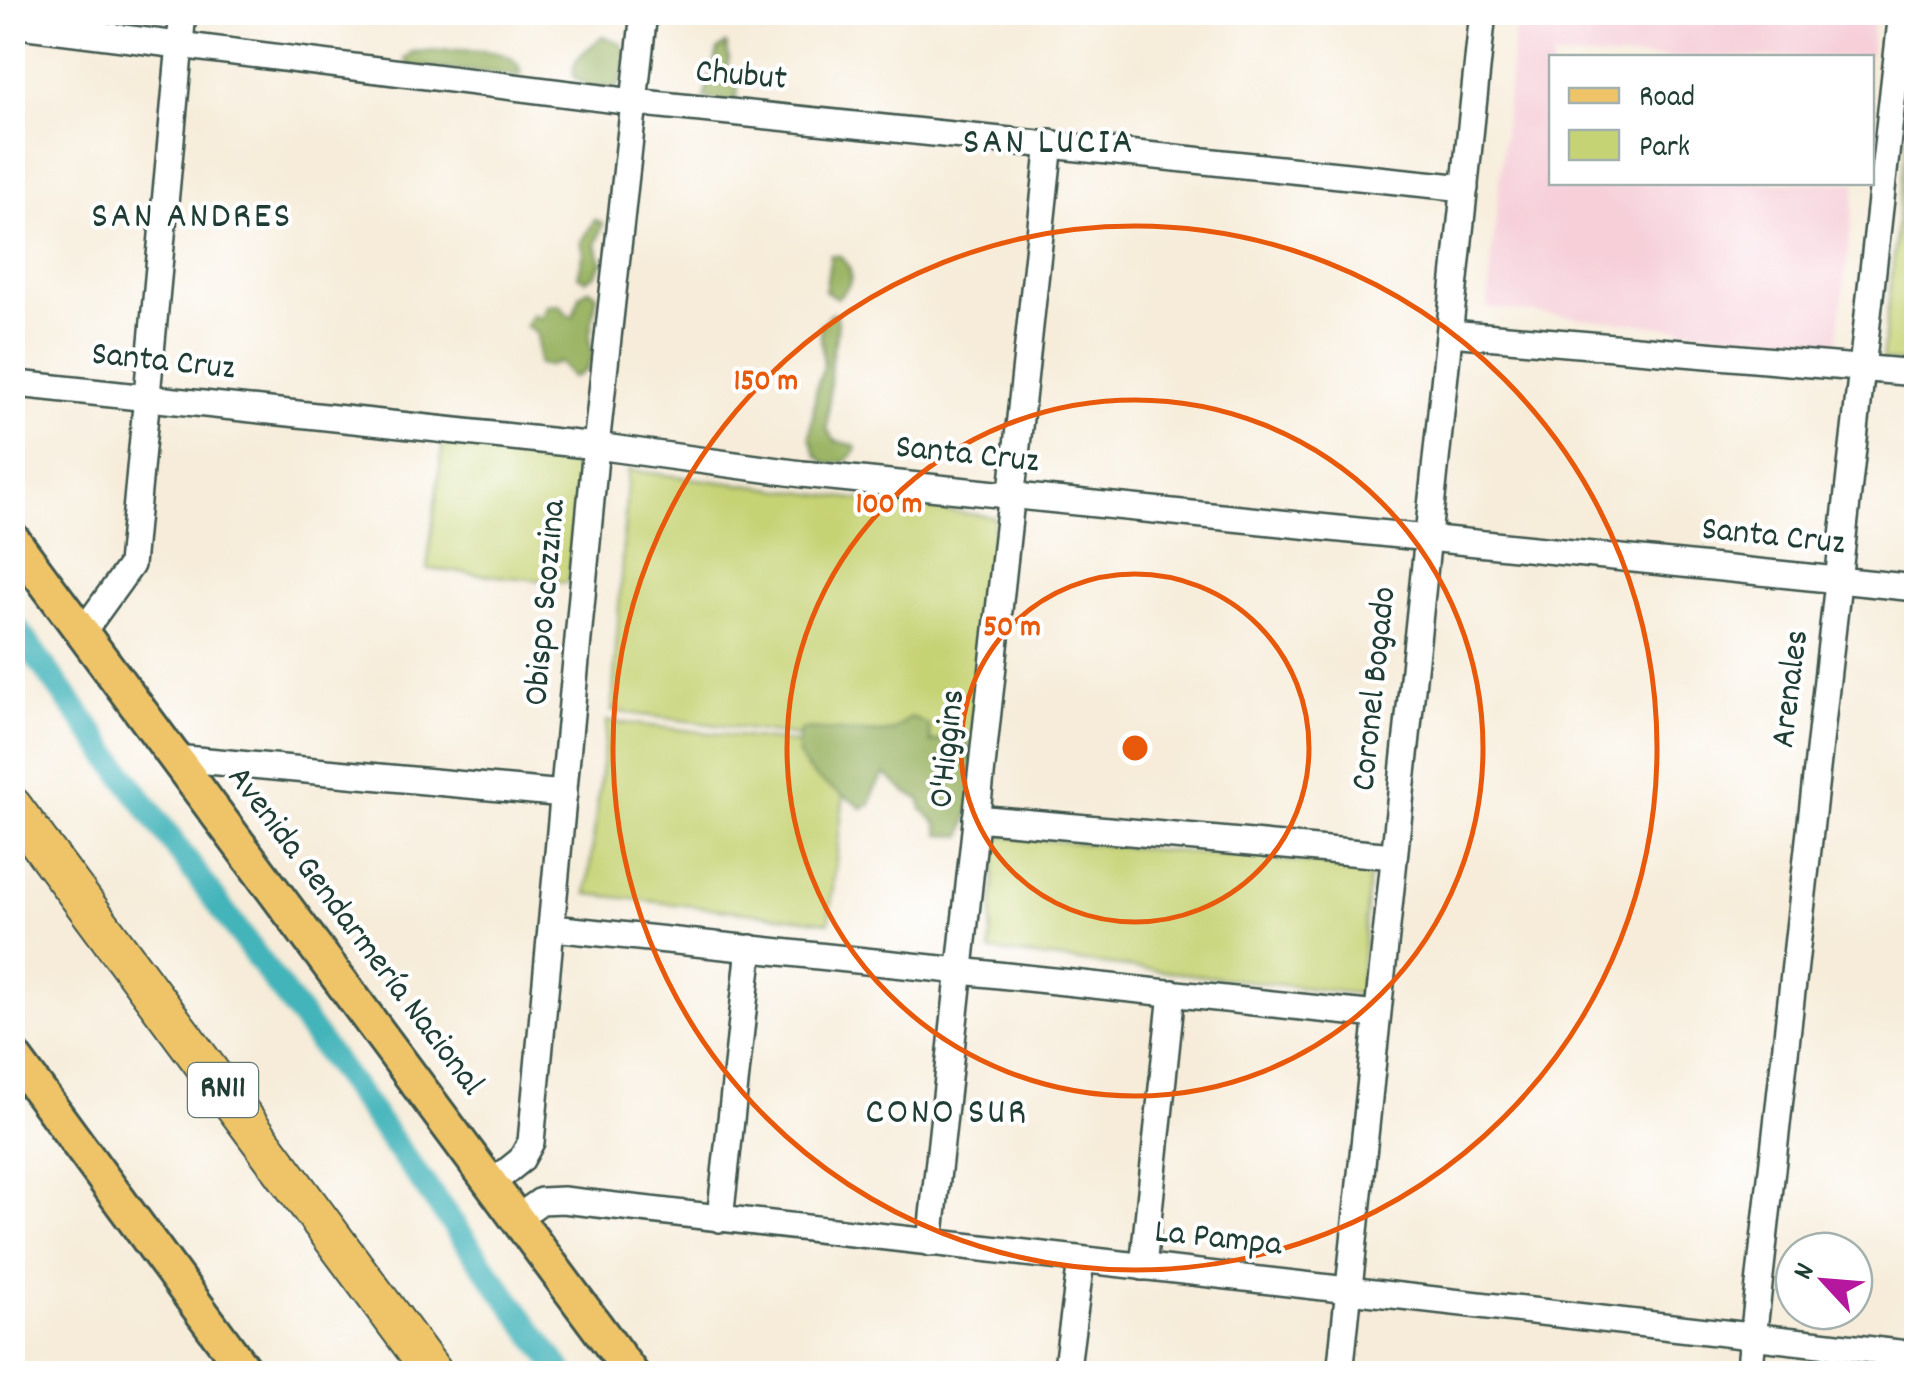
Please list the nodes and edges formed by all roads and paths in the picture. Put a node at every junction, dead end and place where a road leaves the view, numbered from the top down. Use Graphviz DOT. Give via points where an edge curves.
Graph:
graph roads {
  1 [pos="183,12"];
  2 [pos="644,12"];
  3 [pos="1484,12"];
  4 [pos="1902,12"];
  5 [pos="12,24"];
  6 [pos="180,46"];
  7 [pos="633,102"];
  8 [pos="1904,108"];
  9 [pos="1050,142"];
  10 [pos="1465,188"];
  11 [pos="1450,333"];
  12 [pos="1863,368"];
  13 [pos="1916,373"];
  14 [pos="12,388"];
  15 [pos="146,396"];
  16 [pos="596,446"];
  17 [pos="1011,496"];
  18 [pos="12,538"];
  19 [pos="1428,538"];
  20 [pos="1840,580"];
  21 [pos="1916,588"];
  22 [pos="82,633"];
  23 [pos="175,758"];
  24 [pos="564,794"];
  25 [pos="12,806"];
  26 [pos="976,818"];
  27 [pos="1394,856"];
  28 [pos="552,928"];
  29 [pos="750,948"];
  30 [pos="960,971"];
  31 [pos="1172,993"];
  32 [pos="1377,1015"];
  33 [pos="12,1054"];
  34 [pos="492,1184"];
  35 [pos="516,1218"];
  36 [pos="720,1220"];
  37 [pos="930,1243"];
  38 [pos="1082,1261"];
  39 [pos="1143,1267"];
  40 [pos="1347,1289"];
  41 [pos="1754,1335"];
  42 [pos="1916,1355"];
  43 [pos="247,1374"];
  44 [pos="434,1374"];
  45 [pos="632,1374"];
  46 [pos="1066,1374"];
  47 [pos="1340,1374"];
  48 [pos="1749,1374"];
  1 -- 6 [label="street"];
  2 -- 7 [label="street, Obispo Scozzina"];
  3 -- 10 [label="street, Coronel Bogado"];
  4 -- 8 [label="street, Arenales"];
  5 -- 6 [label="street, Chubut"];
  6 -- 7 [label="street, Chubut"];
  6 -- 15 [label="street"];
  7 -- 9 [label="street, Chubut"];
  7 -- 16 [label="street, Obispo Scozzina"];
  8 -- 12 [label="street, Arenales"];
  9 -- 10 [label="street, Chubut"];
  9 -- 17 [label="street, O'Higgins"];
  10 -- 11 [label="street, Coronel Bogado"];
  11 -- 12 [label="street"];
  11 -- 19 [label="street, Coronel Bogado"];
  12 -- 13 [label="street"];
  12 -- 20 [label="street, Arenales"];
  14 -- 15 [label="street, Santa Cruz"];
  15 -- 16 [label="street, Santa Cruz"];
  15 -- 22 [label="street" via="131,566"];
  16 -- 17 [label="street, Santa Cruz"];
  16 -- 24 [label="street, Obispo Scozzina"];
  17 -- 19 [label="street, Santa Cruz"];
  17 -- 26 [label="street, O'Higgins"];
  18 -- 22 [label="main road, Avenida Gendarmería Nacional"];
  19 -- 20 [label="street, Santa Cruz"];
  19 -- 27 [label="street, Coronel Bogado"];
  20 -- 21 [label="street, Santa Cruz"];
  20 -- 41 [label="street, Arenales"];
  22 -- 23 [label="main road, Avenida Gendarmería Nacional"];
  23 -- 24 [label="street"];
  23 -- 34 [label="main road, Avenida Gendarmería Nacional"];
  24 -- 28 [label="street, Obispo Scozzina"];
  25 -- 44 [label="highway, RN11"];
  26 -- 27 [label="street"];
  26 -- 30 [label="street, O'Higgins"];
  27 -- 32 [label="street, Coronel Bogado"];
  28 -- 29 [label="street"];
  28 -- 34 [label="street, Obispo Scozzina" via="531,1142"];
  29 -- 30 [label="street"];
  29 -- 36 [label="street"];
  30 -- 31 [label="street"];
  30 -- 37 [label="street, O'Higgins"];
  31 -- 32 [label="street"];
  31 -- 39 [label="street"];
  32 -- 40 [label="street, Coronel Bogado"];
  33 -- 43 [label="main road"];
  34 -- 35 [label="main road, Avenida Gendarmería Nacional"];
  35 -- 36 [label="street, La Pampa" via="541,1201 563,1200"];
  35 -- 45 [label="main road, Avenida Gendarmería Nacional"];
  36 -- 37 [label="street, La Pampa"];
  37 -- 38 [label="street, La Pampa"];
  38 -- 39 [label="street, La Pampa"];
  38 -- 46 [label="street"];
  39 -- 40 [label="street, La Pampa"];
  40 -- 41 [label="street, La Pampa"];
  40 -- 47 [label="street, Coronel Bogado"];
  41 -- 42 [label="street, La Pampa"];
  41 -- 48 [label="street, Arenales"];
}
